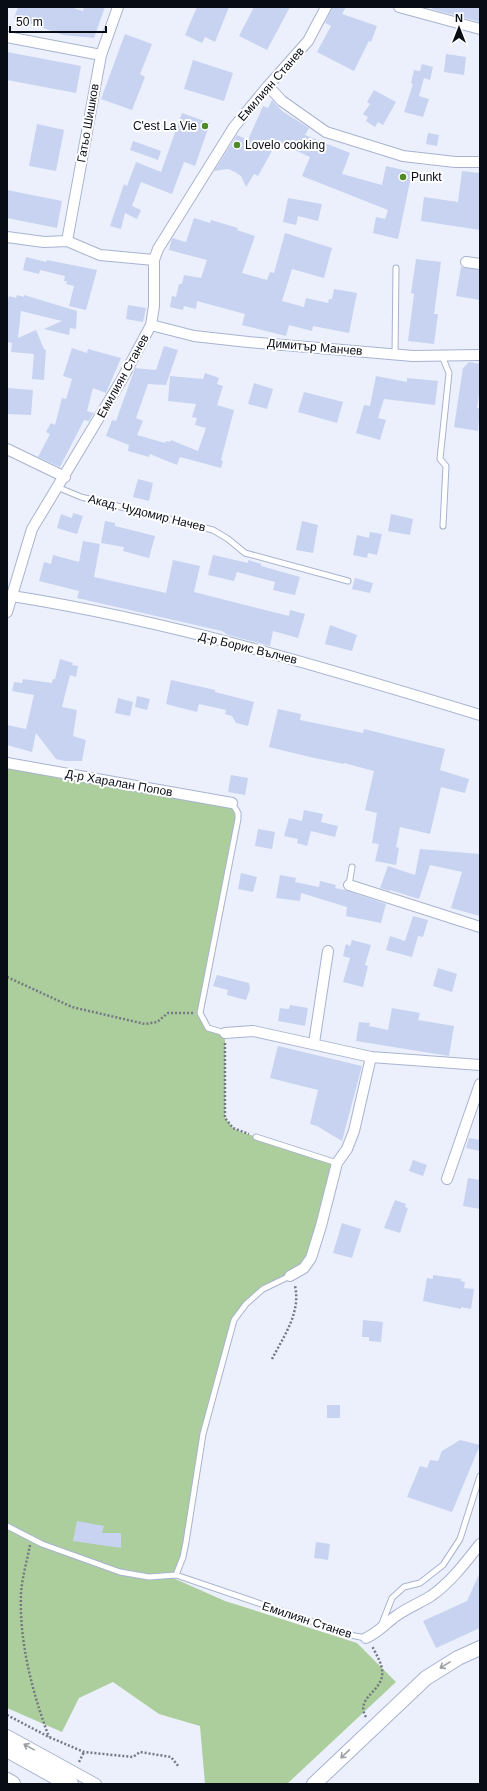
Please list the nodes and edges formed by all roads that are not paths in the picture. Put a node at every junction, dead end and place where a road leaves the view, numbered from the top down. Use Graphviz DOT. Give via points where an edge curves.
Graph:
graph roads {
  1 [pos="118,7"];
  2 [pos="326,7"];
  3 [pos="399,7"];
  4 [pos="480,29"];
  5 [pos="7,37"];
  6 [pos="101,55"];
  7 [pos="268,86"];
  8 [pos="480,162"];
  9 [pos="7,237"];
  10 [pos="67,241"];
  11 [pos="154,260"];
  12 [pos="466,262"];
  13 [pos="480,264"];
  14 [pos="396,268"];
  15 [pos="151,325"];
  16 [pos="395,355"];
  17 [pos="480,355"];
  18 [pos="442,356"];
  19 [pos="7,449"];
  20 [pos="64,476"];
  21 [pos="57,487"];
  22 [pos="443,526"];
  23 [pos="348,581"];
  24 [pos="12,596"];
  25 [pos="7,612"];
  26 [pos="480,715"];
  27 [pos="7,763"];
  28 [pos="232,803"];
  29 [pos="352,867"];
  30 [pos="349,885"];
  31 [pos="480,927"];
  32 [pos="328,951"];
  33 [pos="225,1032"];
  34 [pos="314,1043"];
  35 [pos="371,1057"];
  36 [pos="480,1066"];
  37 [pos="480,1084"];
  38 [pos="256,1137"];
  39 [pos="336,1163"];
  40 [pos="447,1179"];
  41 [pos="290,1276"];
  42 [pos="480,1476"];
  43 [pos="7,1526"];
  44 [pos="480,1544"];
  45 [pos="176,1575"];
  46 [pos="380,1628"];
  47 [pos="366,1638"];
  48 [pos="480,1648"];
  49 [pos="7,1735"];
  50 [pos="7,1749"];
  51 [pos="74,1775"];
  52 [pos="7,1781"];
  53 [pos="12,1784"];
  54 [pos="96,1784"];
  55 [pos="314,1784"];
  1 -- 6 [label="street, Гатьо Шишков"];
  2 -- 7 [label="street, Емилиян Станев" via="308,41"];
  3 -- 4 [label="street"];
  5 -- 6 [label="street"];
  6 -- 10 [label="street, Гатьо Шишков"];
  7 -- 8 [label="street" via="282,101 326,132 403,156"];
  7 -- 11 [label="street, Емилиян Станев" via="234,128 163,240"];
  9 -- 10 [label="street" via="44,242"];
  10 -- 11 [label="street" via="100,255"];
  11 -- 15 [label="street, Емилиян Станев" via="154,306"];
  12 -- 13 [label="street"];
  14 -- 16 [label="lane"];
  15 -- 16 [label="street, Димитър Манчев" via="194,336"];
  15 -- 20 [label="street, Емилиян Станев" via="122,381"];
  16 -- 18 [label="street, Димитър Манчев"];
  17 -- 18 [label="street, Димитър Манчев"];
  18 -- 22 [label="lane" via="449,373 440,459 446,466"];
  19 -- 20 [label="street"];
  20 -- 21 [label="street, Емилиян Станев"];
  21 -- 23 [label="lane, Акад. Чудомир Начев" via="81,497 213,530 244,553"];
  21 -- 24 [label="street, Емилиян Станев" via="32,529"];
  24 -- 25 [label="street, Емилиян Станев"];
  24 -- 26 [label="street, Д-р Борис Вълчев" via="85,608 262,651"];
  27 -- 28 [label="street, Д-р Харалан Попов"];
  28 -- 33 [label="lane" via="238,813 238,819 200,1013 208,1028"];
  29 -- 30 [label="lane"];
  30 -- 31 [label="street"];
  32 -- 34 [label="street"];
  33 -- 34 [label="street" via="253,1031"];
  34 -- 35 [label="street"];
  35 -- 36 [label="street"];
  35 -- 39 [label="street" via="354,1131 347,1149"];
  37 -- 40 [label="street"];
  38 -- 39 [label="lane"];
  39 -- 41 [label="street" via="311,1258 304,1268"];
  41 -- 45 [label="lane" via="263,1289 246,1304 234,1320 203,1434 186,1542"];
  42 -- 46 [label="lane" via="460,1539 443,1565 420,1583 404,1587 392,1598"];
  43 -- 45 [label="lane" via="31,1538 120,1572 149,1577"];
  44 -- 46 [label="street, Емилиян Станев" via="447,1583"];
  45 -- 47 [label="lane, Емилиян Станев"];
  46 -- 47 [label="street, Емилиян Станев"];
  48 -- 55 [label="main road, one-way" via="426,1678"];
  51 -- 49 [label="street, one-way"];
  50 -- 51 [label="highway" via="29,1761"];
  51 -- 54 [label="street"];
  52 -- 53 [label="highway"];
}
